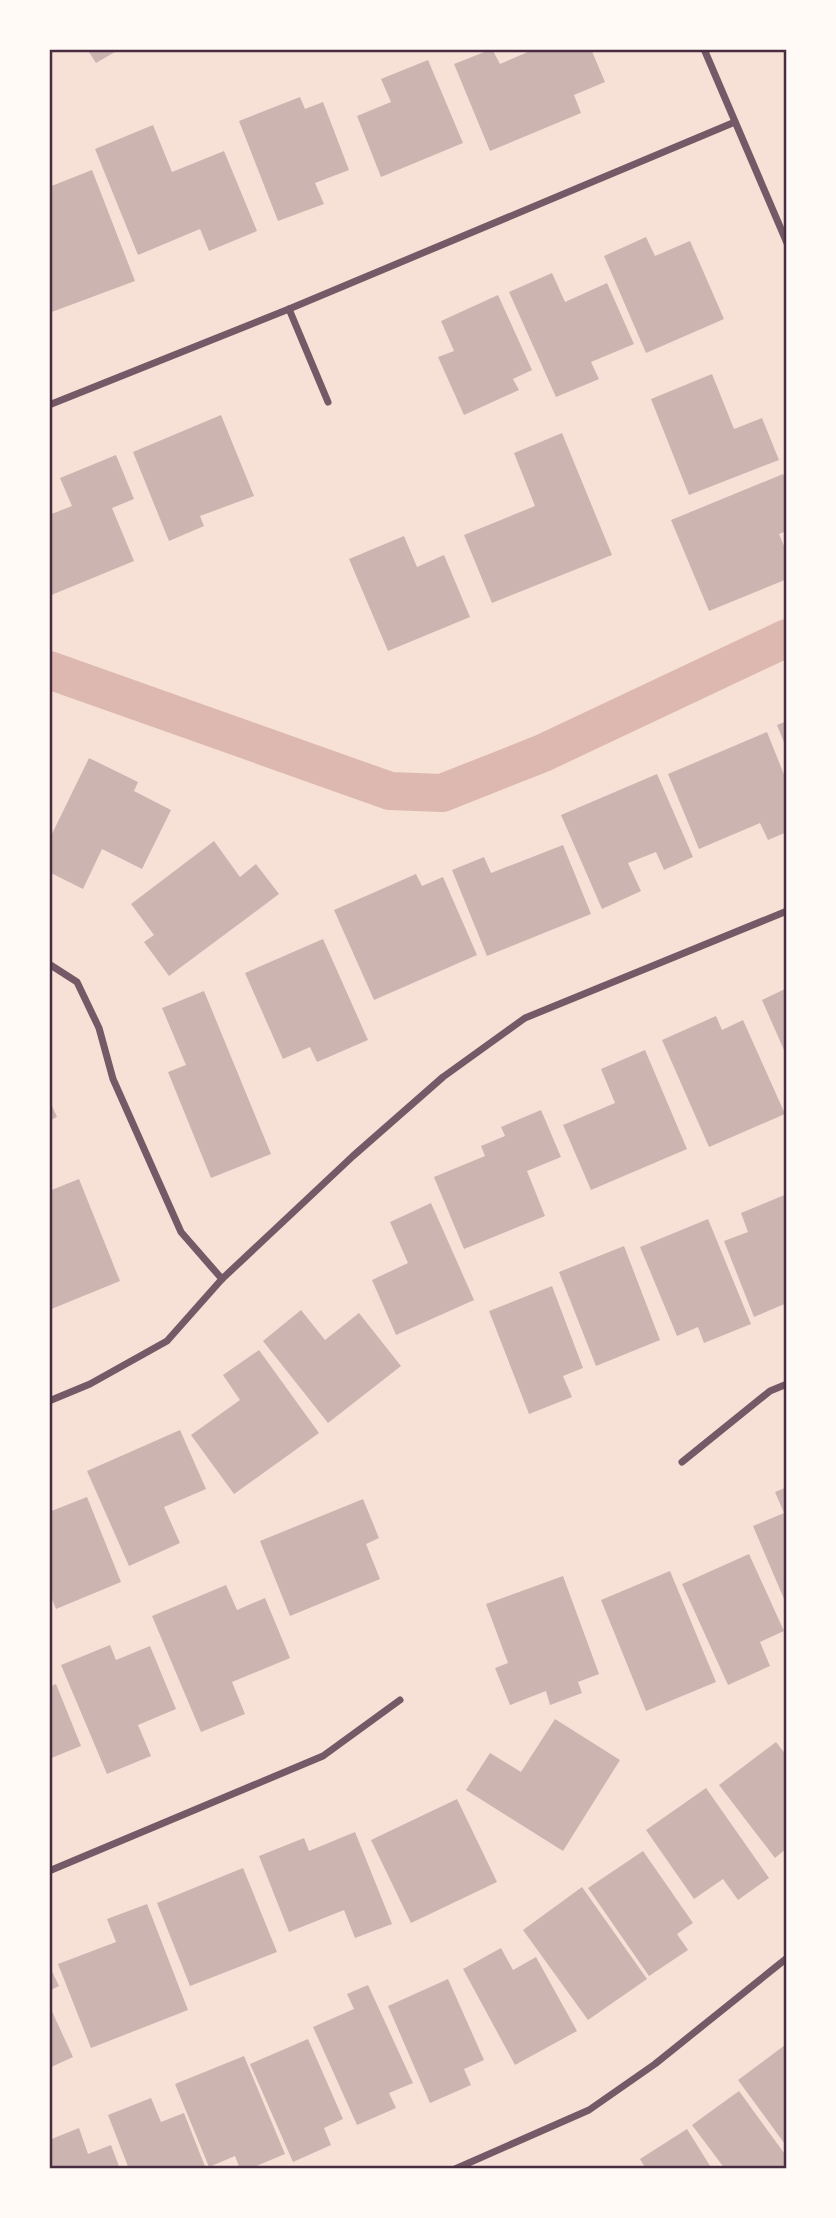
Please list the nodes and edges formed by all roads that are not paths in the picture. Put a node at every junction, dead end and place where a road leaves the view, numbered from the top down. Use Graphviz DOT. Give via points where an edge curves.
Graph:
graph roads {
  1 [pos="704,49"];
  2 [pos="735,122"];
  3 [pos="787,243"];
  4 [pos="289,309"];
  5 [pos="328,401"];
  6 [pos="49,405"];
  7 [pos="787,911"];
  8 [pos="49,964"];
  9 [pos="222,1279"];
  10 [pos="787,1384"];
  11 [pos="49,1401"];
  12 [pos="682,1462"];
  13 [pos="400,1700"];
  14 [pos="49,1871"];
  15 [pos="787,1958"];
  16 [pos="455,2169"];
  1 -- 2 [label="street"];
  2 -- 3 [label="street"];
  2 -- 4 [label="street"];
  4 -- 5 [label="street"];
  4 -- 6 [label="street"];
  7 -- 9 [label="street" via="525,1018 443,1077"];
  8 -- 9 [label="street" via="77,982 99,1028 113,1079 181,1232"];
  9 -- 11 [label="street" via="167,1341"];
  10 -- 12 [label="street" via="770,1391"];
  13 -- 14 [label="street" via="323,1756"];
  15 -- 16 [label="street" via="655,2064 589,2110"];
}
